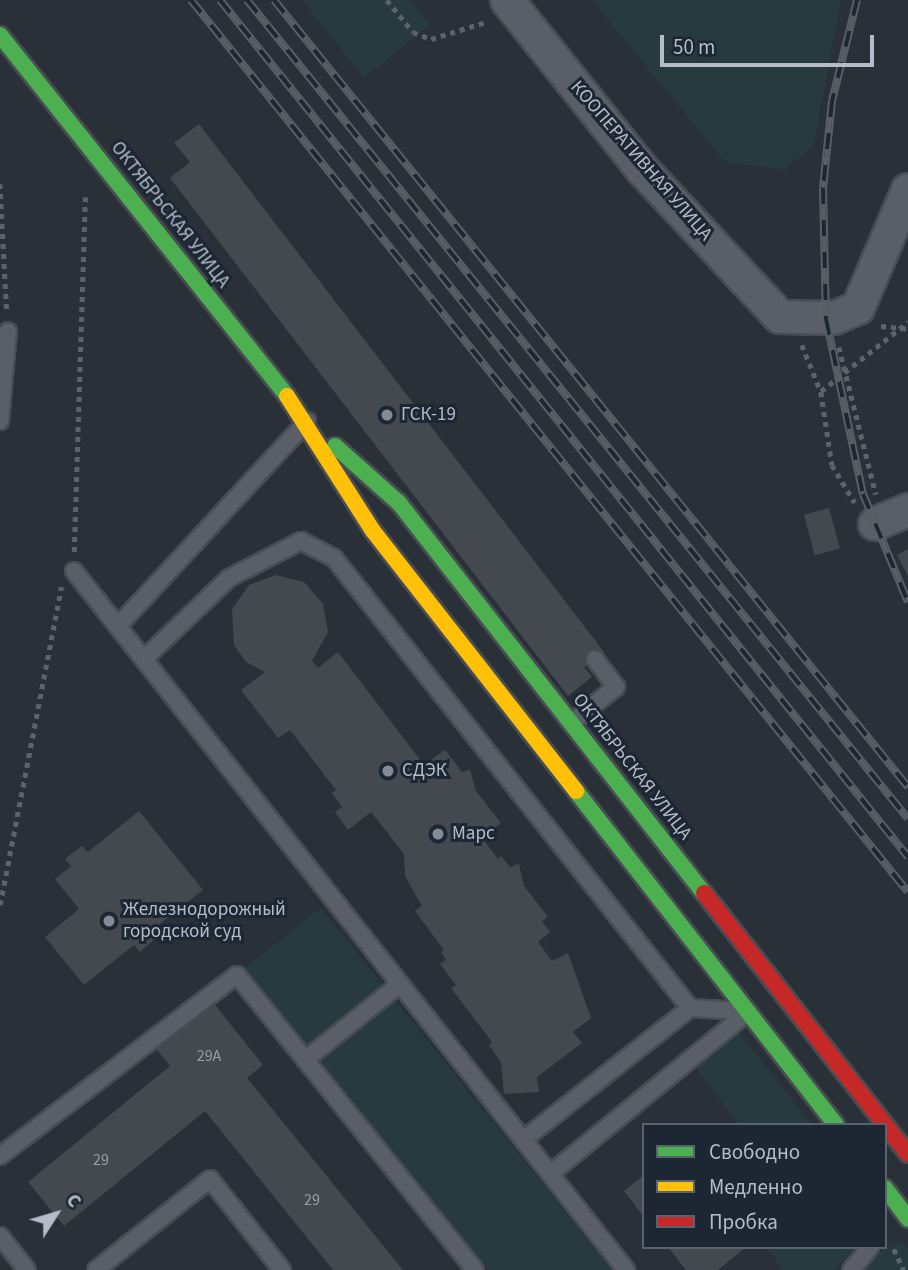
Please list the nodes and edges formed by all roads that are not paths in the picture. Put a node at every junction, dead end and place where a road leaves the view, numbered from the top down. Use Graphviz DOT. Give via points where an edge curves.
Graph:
graph roads {
  1 [pos="512,6"];
  2 [pos="0,34"];
  3 [pos="908,190"];
  4 [pos="8,331"];
  5 [pos="0,421"];
  6 [pos="307,421"];
  7 [pos="74,572"];
  8 [pos="118,626"];
  9 [pos="144,659"];
  10 [pos="594,659"];
  11 [pos="571,723"];
  12 [pos="400,984"];
  13 [pos="690,1008"];
  14 [pos="748,1012"];
  15 [pos="305,1060"];
  16 [pos="834,1123"];
  17 [pos="884,1123"];
  18 [pos="887,1127"];
  19 [pos="523,1140"];
  20 [pos="908,1154"];
  21 [pos="0,1156"];
  22 [pos="550,1174"];
  23 [pos="887,1192"];
  24 [pos="901,1216"];
  25 [pos="0,1236"];
  26 [pos="868,1249"];
  27 [pos="27,1270"];
  28 [pos="96,1270"];
  29 [pos="282,1270"];
  30 [pos="475,1270"];
  31 [pos="626,1270"];
  32 [pos="851,1270"];
  1 -- 3 [label="street, КООПЕРАТИВНАЯ УЛИЦА" via="642,169 780,317 847,316 865,298"];
  2 -- 6 [label="main road, ОКТЯБРЬСКАЯ УЛИЦА"];
  4 -- 5 [label="lane"];
  6 -- 8 [label="lane"];
  6 -- 11 [label="main road, ОКТЯБРЬСКАЯ УЛИЦА" via="399,503 543,674"];
  6 -- 14 [label="main road, ОКТЯБРЬСКАЯ УЛИЦА" via="373,531"];
  7 -- 8 [label="lane"];
  8 -- 9 [label="lane"];
  9 -- 12 [label="lane"];
  9 -- 13 [label="lane" via="229,578 301,541 334,558"];
  10 -- 11 [label="lane" via="616,687"];
  11 -- 17 [label="main road, ОКТЯБРЬСКАЯ УЛИЦА"];
  12 -- 15 [label="lane"];
  12 -- 19 [label="lane"];
  13 -- 14 [label="lane"];
  13 -- 19 [label="lane"];
  14 -- 16 [label="main road, ОКТЯБРЬСКАЯ УЛИЦА"];
  14 -- 22 [label="lane"];
  15 -- 21 [label="lane" via="237,975"];
  15 -- 30 [label="lane"];
  18 -- 20 [label="main road, ОКТЯБРЬСКАЯ УЛИЦА"];
  19 -- 22 [label="lane"];
  22 -- 31 [label="lane"];
  23 -- 24 [label="main road"];
  25 -- 27 [label="lane"];
  26 -- 32 [label="lane"];
  28 -- 29 [label="lane" via="210,1179"];
}
